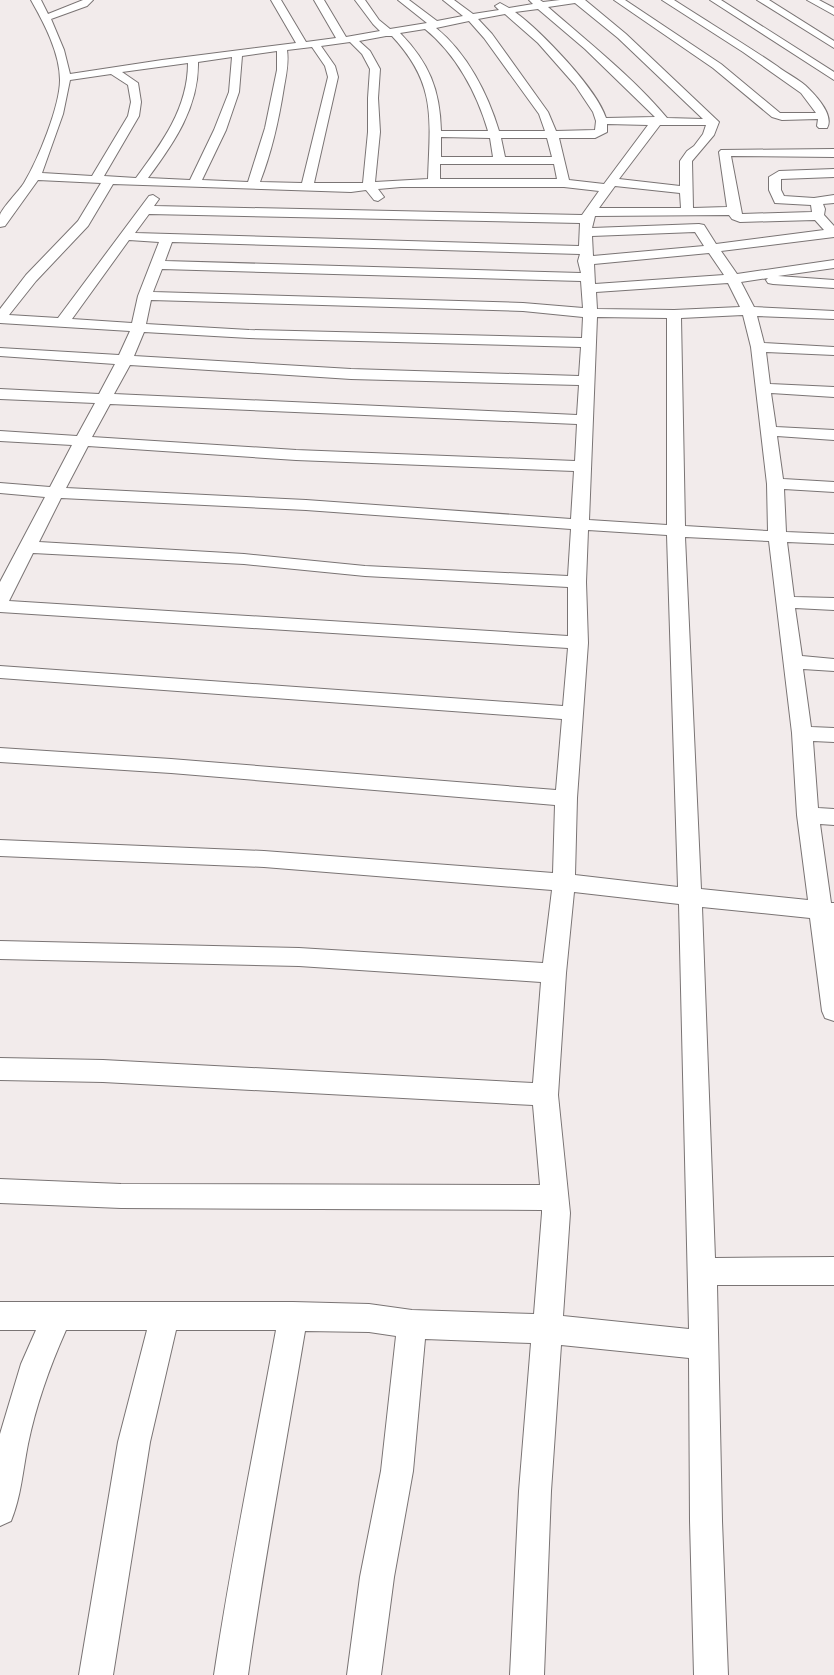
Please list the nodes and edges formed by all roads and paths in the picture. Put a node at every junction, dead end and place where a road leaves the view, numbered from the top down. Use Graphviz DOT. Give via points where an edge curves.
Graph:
graph roads {
  1 [pos="36,0"];
  2 [pos="88,0"];
  3 [pos="276,0"];
  4 [pos="319,0"];
  5 [pos="360,0"];
  6 [pos="404,0"];
  7 [pos="448,0"];
  8 [pos="491,0"];
  9 [pos="577,0"];
  10 [pos="580,0"];
  11 [pos="619,0"];
  12 [pos="667,0"];
  13 [pos="715,0"];
  14 [pos="762,0"];
  15 [pos="812,0"];
  16 [pos="537,3"];
  17 [pos="509,11"];
  18 [pos="834,12"];
  19 [pos="46,18"];
  20 [pos="472,18"];
  21 [pos="433,26"];
  22 [pos="392,33"];
  23 [pos="348,40"];
  24 [pos="315,44"];
  25 [pos="834,45"];
  26 [pos="303,46"];
  27 [pos="282,48"];
  28 [pos="237,54"];
  29 [pos="193,59"];
  30 [pos="113,71"];
  31 [pos="834,77"];
  32 [pos="65,78"];
  33 [pos="805,91"];
  34 [pos="822,91"];
  35 [pos="834,111"];
  36 [pos="822,114"];
  37 [pos="661,120"];
  38 [pos="602,121"];
  39 [pos="713,122"];
  40 [pos="437,134"];
  41 [pos="495,134"];
  42 [pos="552,134"];
  43 [pos="829,136"];
  44 [pos="696,151"];
  45 [pos="725,152"];
  46 [pos="834,153"];
  47 [pos="559,160"];
  48 [pos="434,161"];
  49 [pos="500,161"];
  50 [pos="834,173"];
  51 [pos="34,176"];
  52 [pos="96,179"];
  53 [pos="109,180"];
  54 [pos="139,182"];
  55 [pos="564,182"];
  56 [pos="164,183"];
  57 [pos="434,183"];
  58 [pos="194,184"];
  59 [pos="609,185"];
  60 [pos="252,186"];
  61 [pos="307,187"];
  62 [pos="370,187"];
  63 [pos="686,190"];
  64 [pos="834,200"];
  65 [pos="816,201"];
  66 [pos="145,210"];
  67 [pos="688,210"];
  68 [pos="734,210"];
  69 [pos="381,216"];
  70 [pos="818,216"];
  71 [pos="0,223"];
  72 [pos="834,233"];
  73 [pos="125,236"];
  74 [pos="167,238"];
  75 [pos="587,248"];
  76 [pos="712,249"];
  77 [pos="834,264"];
  78 [pos="156,265"];
  79 [pos="750,276"];
  80 [pos="733,278"];
  81 [pos="834,284"];
  82 [pos="145,296"];
  83 [pos="749,312"];
  84 [pos="590,313"];
  85 [pos="674,314"];
  86 [pos="834,314"];
  87 [pos="0,319"];
  88 [pos="62,323"];
  89 [pos="138,328"];
  90 [pos="588,343"];
  91 [pos="758,347"];
  92 [pos="834,351"];
  93 [pos="0,352"];
  94 [pos="125,359"];
  95 [pos="587,381"];
  96 [pos="762,388"];
  97 [pos="834,392"];
  98 [pos="0,394"];
  99 [pos="104,398"];
  100 [pos="583,420"];
  101 [pos="769,431"];
  102 [pos="834,434"];
  103 [pos="0,436"];
  104 [pos="81,442"];
  105 [pos="581,466"];
  106 [pos="775,484"];
  107 [pos="834,487"];
  108 [pos="0,488"];
  109 [pos="55,493"];
  110 [pos="581,523"];
  111 [pos="676,532"];
  112 [pos="777,536"];
  113 [pos="834,539"];
  114 [pos="28,547"];
  115 [pos="577,582"];
  116 [pos="0,600"];
  117 [pos="785,602"];
  118 [pos="834,604"];
  119 [pos="0,606"];
  120 [pos="578,643"];
  121 [pos="793,662"];
  122 [pos="834,666"];
  123 [pos="0,672"];
  124 [pos="572,713"];
  125 [pos="802,733"];
  126 [pos="834,735"];
  127 [pos="0,755"];
  128 [pos="566,798"];
  129 [pos="808,815"];
  130 [pos="834,817"];
  131 [pos="0,848"];
  132 [pos="564,882"];
  133 [pos="690,897"];
  134 [pos="828,911"];
  135 [pos="0,950"];
  136 [pos="554,972"];
  137 [pos="834,1011"];
  138 [pos="0,1069"];
  139 [pos="545,1095"];
  140 [pos="0,1191"];
  141 [pos="555,1198"];
  142 [pos="834,1271"];
  143 [pos="702,1272"];
  144 [pos="0,1316"];
  145 [pos="57,1316"];
  146 [pos="293,1316"];
  147 [pos="165,1317"];
  148 [pos="412,1324"];
  149 [pos="548,1329"];
  150 [pos="704,1345"];
  151 [pos="0,1510"];
  152 [pos="96,1675"];
  153 [pos="231,1675"];
  154 [pos="364,1675"];
  155 [pos="527,1675"];
  156 [pos="711,1675"];
  1 -- 19 [label="street"];
  2 -- 19 [label="street" via="78,7"];
  3 -- 26 [label="street"];
  4 -- 23 [label="street"];
  5 -- 22 [label="street" via="376,22"];
  6 -- 21 [label="street"];
  7 -- 20 [label="street"];
  8 -- 17 [label="street"];
  9 -- 10 [label="street"];
  9 -- 16 [label="street"];
  9 -- 39 [label="street" via="622,36"];
  11 -- 36 [label="street" via="717,66 776,115 782,117"];
  12 -- 33 [label="street" via="747,50"];
  13 -- 31 [label="street"];
  14 -- 25 [label="street"];
  15 -- 18 [label="street"];
  16 -- 17 [label="street"];
  16 -- 37 [label="street" via="652,107"];
  17 -- 20 [label="street"];
  17 -- 38 [label="street" via="517,16 559,60 597,110"];
  19 -- 32 [label="street"];
  20 -- 21 [label="street"];
  20 -- 42 [label="street" via="539,106"];
  21 -- 22 [label="street"];
  21 -- 41 [label="street" via="475,84 489,111"];
  22 -- 23 [label="street"];
  22 -- 40 [label="street" via="405,43 422,64 434,98"];
  23 -- 24 [label="street"];
  23 -- 62 [label="street" via="366,53 375,69 374,132 368,181"];
  24 -- 26 [label="street"];
  24 -- 61 [label="street" via="330,66 333,77"];
  26 -- 27 [label="street"];
  27 -- 28 [label="street"];
  27 -- 60 [label="street" via="282,74 268,140"];
  28 -- 29 [label="street"];
  28 -- 58 [label="street" via="234,92 220,130"];
  29 -- 30 [label="street"];
  29 -- 54 [label="street" via="194,82 180,120"];
  30 -- 32 [label="street"];
  30 -- 52 [label="street" via="133,83 136,109 133,121"];
  32 -- 51 [label="street" via="65,89"];
  33 -- 34 [label="street"];
  33 -- 36 [label="street"];
  35 -- 36 [label="street"];
  36 -- 43 [label="street"];
  37 -- 38 [label="street"];
  37 -- 39 [label="street"];
  37 -- 59 [label="street"];
  38 -- 42 [label="street" via="601,132 598,134"];
  39 -- 44 [label="street"];
  40 -- 41 [label="street"];
  40 -- 48 [label="street"];
  41 -- 42 [label="street"];
  41 -- 49 [label="street"];
  42 -- 47 [label="street"];
  44 -- 45 [label="street"];
  44 -- 63 [label="street" via="686,162"];
  45 -- 46 [label="street"];
  45 -- 68 [label="street"];
  47 -- 49 [label="street"];
  47 -- 55 [label="street"];
  48 -- 49 [label="street"];
  48 -- 57 [label="street"];
  50 -- 65 [label="street" via="782,174 774,177 779,200"];
  51 -- 52 [label="street"];
  51 -- 71 [label="street"];
  52 -- 53 [label="street"];
  53 -- 54 [label="street"];
  53 -- 87 [label="street" via="83,223 31,278"];
  54 -- 56 [label="street"];
  55 -- 57 [label="street"];
  55 -- 59 [label="street"];
  56 -- 58 [label="street"];
  56 -- 66 [label="street"];
  57 -- 62 [label="street" via="396,183"];
  58 -- 60 [label="street"];
  59 -- 63 [label="street"];
  59 -- 75 [label="street"];
  60 -- 61 [label="street"];
  61 -- 62 [label="street"];
  62 -- 69 [label="street" via="378,196"];
  63 -- 67 [label="street"];
  64 -- 65 [label="street"];
  65 -- 70 [label="street"];
  66 -- 69 [label="street"];
  66 -- 73 [label="street"];
  67 -- 68 [label="street"];
  67 -- 75 [label="street"];
  68 -- 70 [label="street" via="740,218"];
  69 -- 75 [label="street"];
  70 -- 72 [label="street"];
  72 -- 76 [label="street"];
  73 -- 74 [label="street"];
  73 -- 88 [label="street"];
  74 -- 75 [label="street"];
  74 -- 78 [label="street"];
  75 -- 76 [label="street"];
  75 -- 76 [label="street" via="695,227 701,230"];
  75 -- 78 [label="street"];
  75 -- 80 [label="street"];
  75 -- 84 [label="street"];
  76 -- 80 [label="street"];
  77 -- 79 [label="street"];
  78 -- 82 [label="street"];
  79 -- 80 [label="street"];
  79 -- 81 [label="street" via="795,283"];
  80 -- 83 [label="street"];
  82 -- 84 [label="street" via="523,307"];
  82 -- 89 [label="street"];
  83 -- 85 [label="street"];
  83 -- 86 [label="street"];
  83 -- 91 [label="street"];
  84 -- 85 [label="street"];
  84 -- 90 [label="street"];
  85 -- 111 [label="street"];
  87 -- 88 [label="street"];
  88 -- 89 [label="street"];
  89 -- 90 [label="street"];
  89 -- 94 [label="street"];
  90 -- 95 [label="street"];
  91 -- 92 [label="street"];
  91 -- 96 [label="street"];
  93 -- 94 [label="street"];
  94 -- 95 [label="street" via="350,374"];
  94 -- 99 [label="street"];
  95 -- 100 [label="street"];
  96 -- 97 [label="street"];
  96 -- 101 [label="street"];
  98 -- 99 [label="street"];
  99 -- 100 [label="street"];
  99 -- 104 [label="street"];
  100 -- 105 [label="street"];
  101 -- 102 [label="street"];
  101 -- 106 [label="street"];
  103 -- 104 [label="street"];
  104 -- 105 [label="street" via="310,456"];
  104 -- 109 [label="street"];
  105 -- 110 [label="street"];
  106 -- 107 [label="street"];
  106 -- 112 [label="street"];
  108 -- 109 [label="street"];
  109 -- 110 [label="street" via="217,499"];
  109 -- 114 [label="street"];
  110 -- 111 [label="street"];
  110 -- 115 [label="street"];
  111 -- 112 [label="street"];
  111 -- 133 [label="street"];
  112 -- 113 [label="street"];
  112 -- 117 [label="street"];
  114 -- 115 [label="street" via="251,560 365,571"];
  114 -- 116 [label="street"];
  115 -- 120 [label="street"];
  117 -- 118 [label="street"];
  117 -- 121 [label="street"];
  119 -- 120 [label="street"];
  120 -- 124 [label="street"];
  121 -- 122 [label="street"];
  121 -- 125 [label="street"];
  123 -- 124 [label="street"];
  124 -- 128 [label="street"];
  125 -- 126 [label="street"];
  125 -- 129 [label="street"];
  127 -- 128 [label="street"];
  128 -- 132 [label="street"];
  129 -- 130 [label="street"];
  129 -- 134 [label="street"];
  131 -- 132 [label="street" via="264,859"];
  132 -- 133 [label="street"];
  132 -- 136 [label="street"];
  133 -- 134 [label="street"];
  133 -- 143 [label="street"];
  134 -- 137 [label="street"];
  135 -- 136 [label="street" via="299,957"];
  136 -- 139 [label="street"];
  138 -- 139 [label="street" via="104,1071"];
  139 -- 141 [label="street"];
  140 -- 141 [label="street" via="121,1196"];
  141 -- 149 [label="street"];
  142 -- 143 [label="street"];
  143 -- 150 [label="street"];
  144 -- 145 [label="street"];
  145 -- 147 [label="street"];
  145 -- 151 [label="street" via="36,1364 13,1442"];
  146 -- 147 [label="street"];
  146 -- 148 [label="street" via="369,1318"];
  146 -- 153 [label="street" via="244,1585"];
  147 -- 152 [label="street" via="134,1442"];
  148 -- 149 [label="street"];
  148 -- 154 [label="street" via="397,1471 377,1577"];
  149 -- 150 [label="street"];
  149 -- 155 [label="street" via="535,1491"];
  150 -- 156 [label="street"];
}
